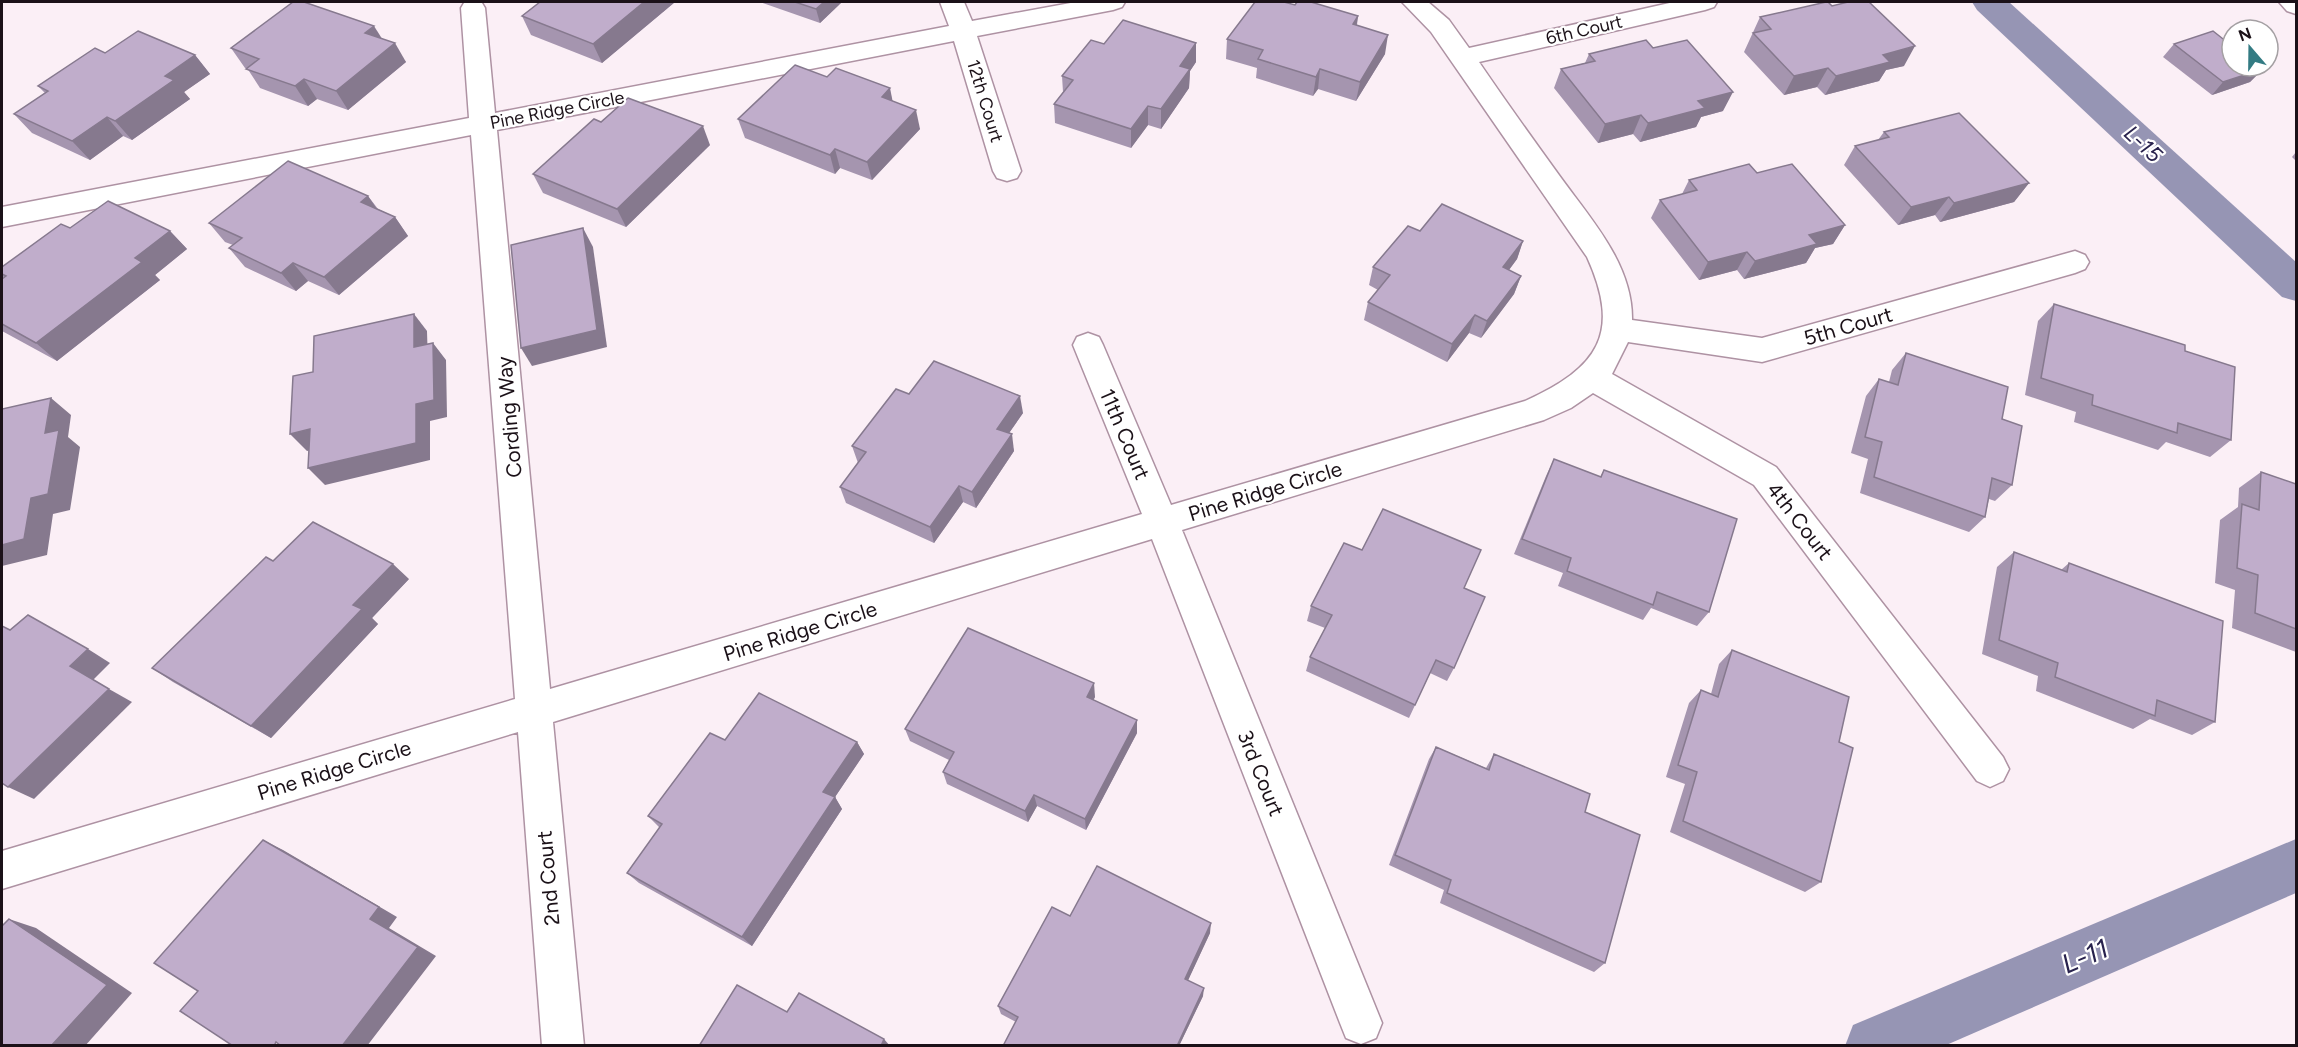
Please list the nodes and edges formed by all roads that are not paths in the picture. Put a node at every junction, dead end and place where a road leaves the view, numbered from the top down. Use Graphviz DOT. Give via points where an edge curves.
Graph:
graph roads {
  1 [pos="951,2"];
  2 [pos="1113,2"];
  3 [pos="1414,2"];
  4 [pos="1705,2"];
  5 [pos="2291,2"];
  6 [pos="2296,6"];
  7 [pos="473,8"];
  8 [pos="963,30"];
  9 [pos="1462,58"];
  10 [pos="483,124"];
  11 [pos="1007,171"];
  12 [pos="2,217"];
  13 [pos="2074,262"];
  14 [pos="1618,329"];
  15 [pos="1089,345"];
  16 [pos="1592,377"];
  17 [pos="1162,522"];
  18 [pos="534,710"];
  19 [pos="1990,769"];
  20 [pos="2,870"];
  21 [pos="1361,1023"];
  22 [pos="563,1046"];
  1 -- 8 [label="street, 12th Court"];
  2 -- 8 [label="street, Pine Ridge Circle"];
  3 -- 9 [label="street" via="1440,26"];
  4 -- 9 [label="street, 6th Court"];
  5 -- 6 [label="street"];
  7 -- 10 [label="street, Cording Way"];
  8 -- 10 [label="street, Pine Ridge Circle"];
  8 -- 11 [label="street, 12th Court"];
  9 -- 14 [label="street" via="1599,253 1617,294"];
  10 -- 12 [label="street, Pine Ridge Circle"];
  10 -- 18 [label="street, Cording Way"];
  13 -- 14 [label="street, 5th Court" via="1762,350"];
  14 -- 16 [label="street" via="1607,357"];
  15 -- 17 [label="street, 11th Court"];
  16 -- 17 [label="street, Pine Ridge Circle" via="1559,401 1533,411"];
  16 -- 19 [label="street, 4th Court" via="1765,476"];
  17 -- 18 [label="street, Pine Ridge Circle"];
  17 -- 21 [label="street, 3rd Court"];
  18 -- 20 [label="street, Pine Ridge Circle"];
  18 -- 22 [label="street, 2nd Court"];
}
